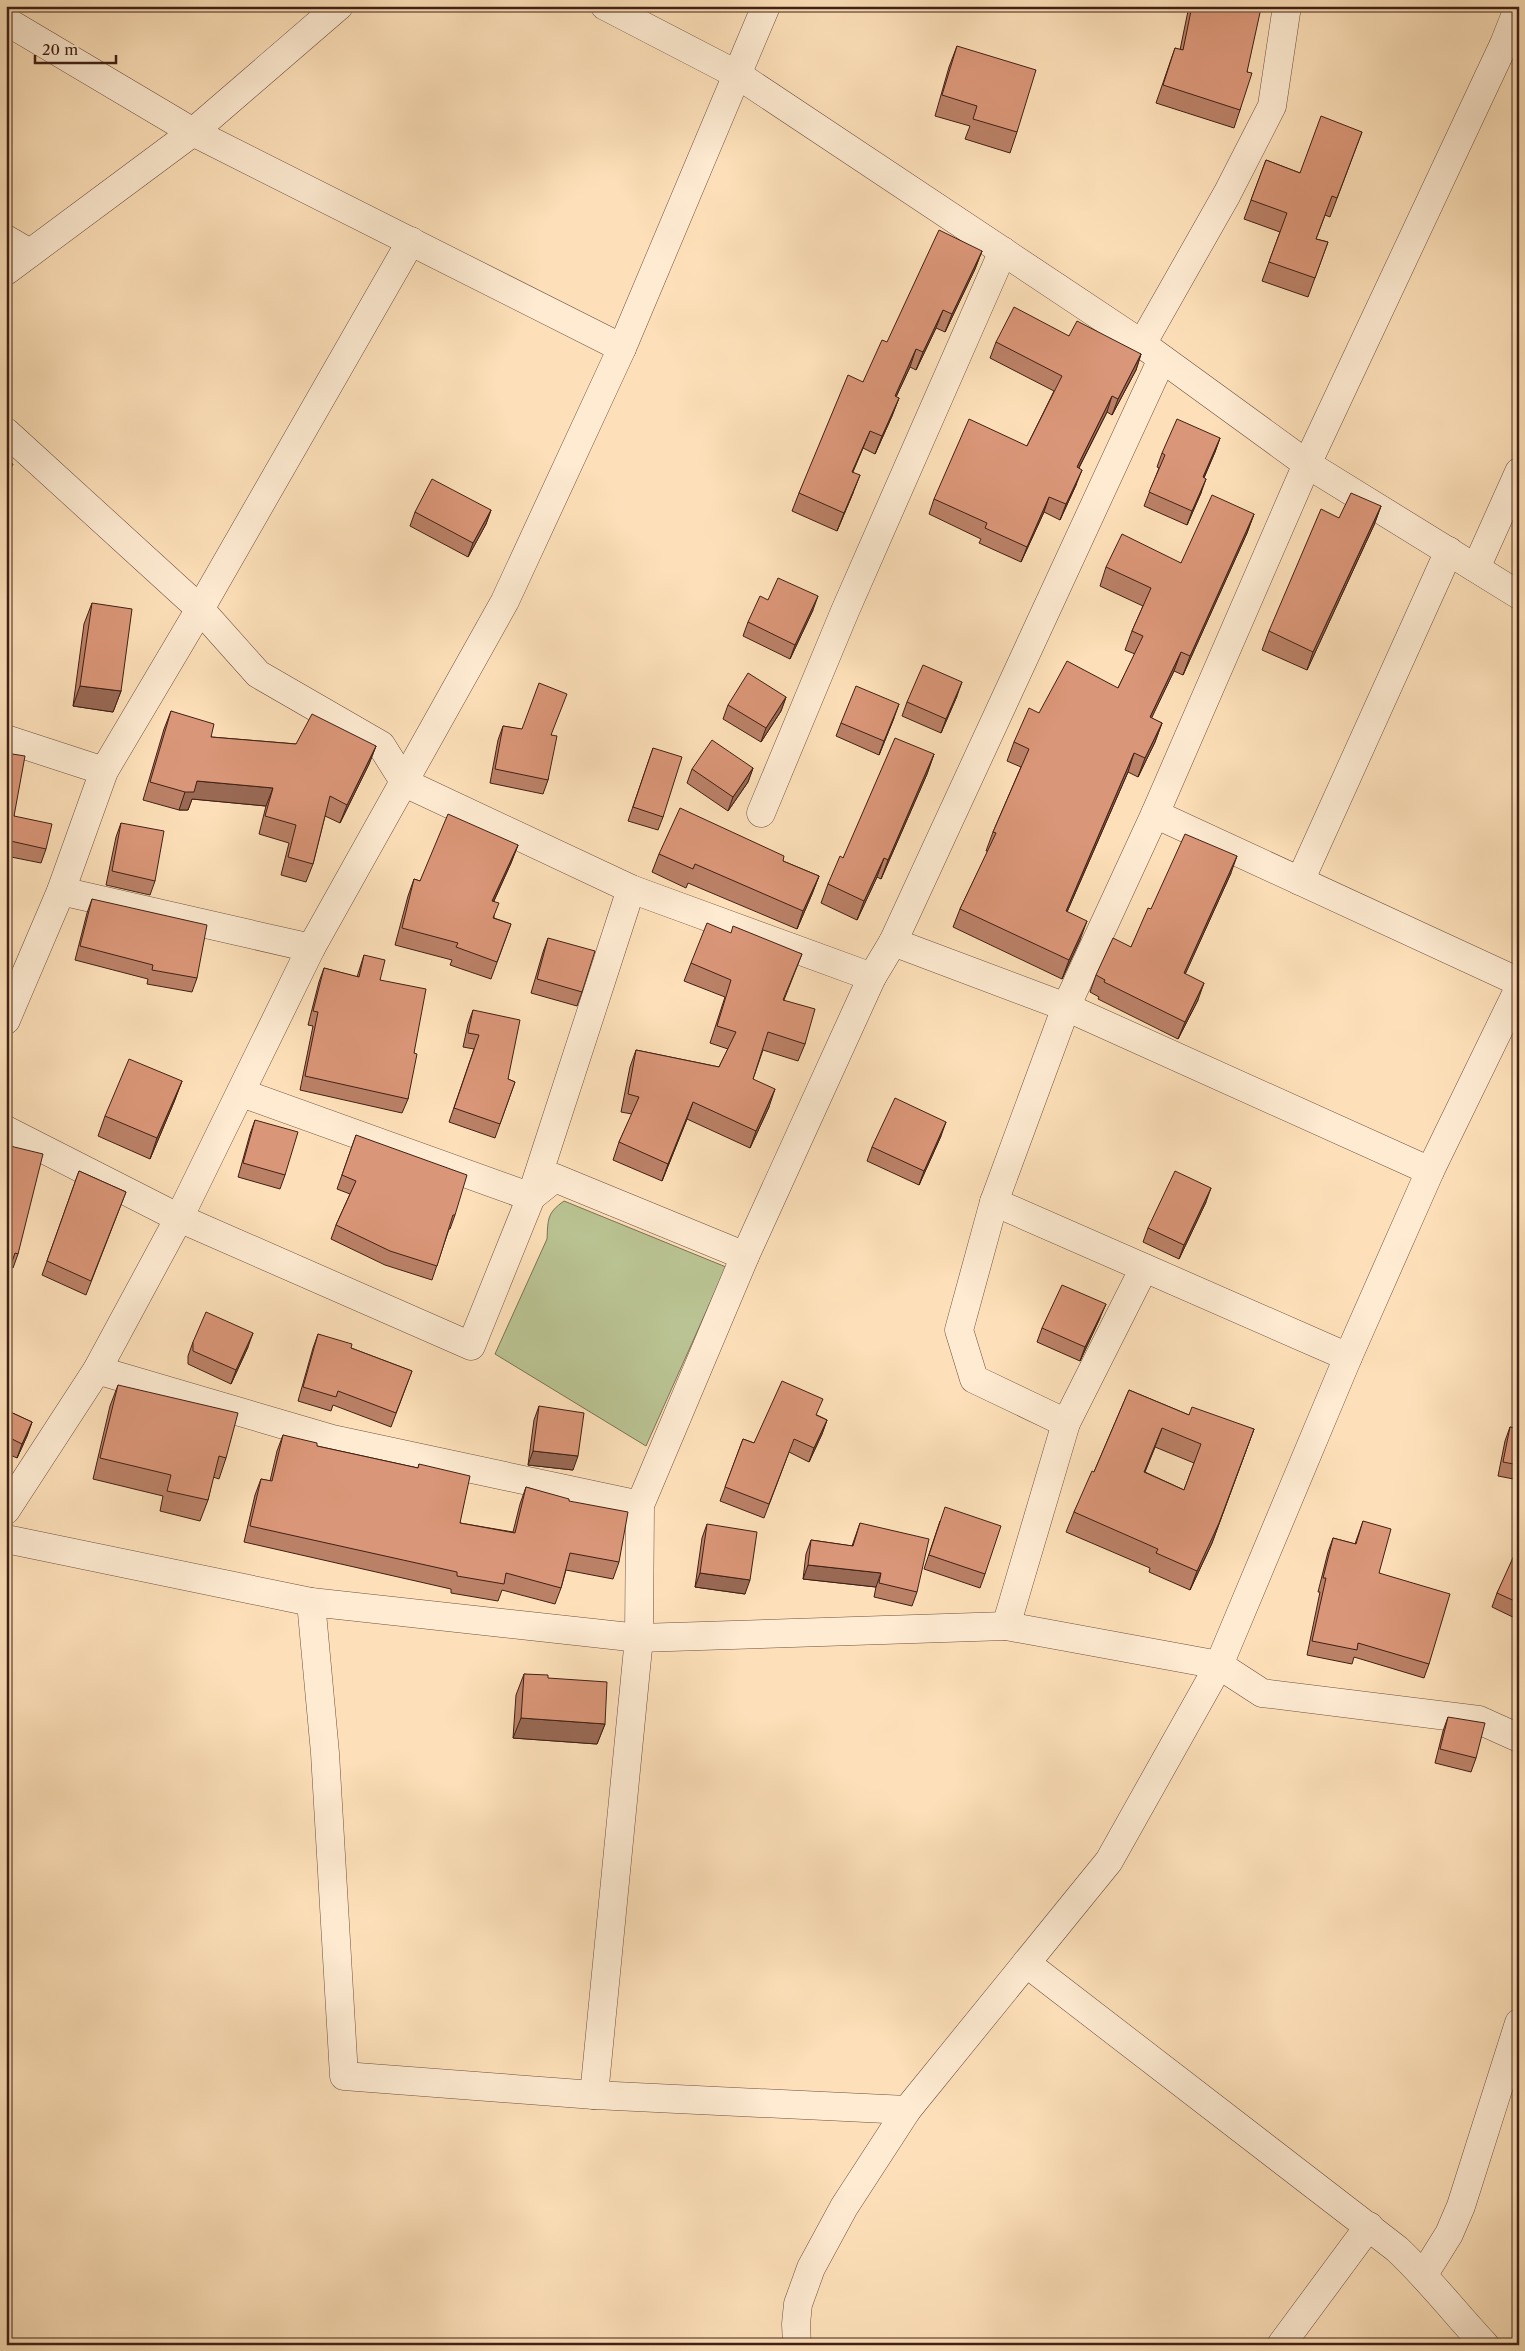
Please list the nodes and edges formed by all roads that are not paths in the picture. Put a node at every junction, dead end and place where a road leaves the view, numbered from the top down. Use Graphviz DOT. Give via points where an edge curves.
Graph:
graph roads {
  1 [pos="339,6"];
  2 [pos="605,6"];
  3 [pos="766,6"];
  4 [pos="1287,6"];
  5 [pos="1519,6"];
  6 [pos="6,21"];
  7 [pos="1511,48"];
  8 [pos="738,75"];
  9 [pos="193,132"];
  10 [pos="6,239"];
  11 [pos="411,241"];
  12 [pos="1002,251"];
  13 [pos="30,253"];
  14 [pos="6,271"];
  15 [pos="622,348"];
  16 [pos="1152,351"];
  17 [pos="6,432"];
  18 [pos="1308,464"];
  19 [pos="1519,472"];
  20 [pos="1449,551"];
  21 [pos="1476,568"];
  22 [pos="1519,595"];
  23 [pos="200,609"];
  24 [pos="6,738"];
  25 [pos="104,771"];
  26 [pos="405,783"];
  27 [pos="760,813"];
  28 [pos="1155,814"];
  29 [pos="1300,881"];
  30 [pos="631,889"];
  31 [pos="61,892"];
  32 [pos="893,942"];
  33 [pos="311,948"];
  34 [pos="872,977"];
  35 [pos="1519,982"];
  36 [pos="1519,988"];
  37 [pos="1066,1007"];
  38 [pos="6,1020"];
  39 [pos="242,1093"];
  40 [pos="6,1130"];
  41 [pos="1430,1171"];
  42 [pos="531,1198"];
  43 [pos="994,1202"];
  44 [pos="179,1218"];
  45 [pos="745,1256"];
  46 [pos="1144,1268"];
  47 [pos="1348,1357"];
  48 [pos="97,1370"];
  49 [pos="1066,1423"];
  50 [pos="640,1506"];
  51 [pos="6,1510"];
  52 [pos="6,1540"];
  53 [pos="311,1602"];
  54 [pos="1006,1626"];
  55 [pos="639,1638"];
  56 [pos="1219,1665"];
  57 [pos="1519,1738"];
  58 [pos="1026,1963"];
  59 [pos="1519,2023"];
  60 [pos="594,2095"];
  61 [pos="907,2110"];
  62 [pos="1369,2226"];
  63 [pos="1424,2274"];
  64 [pos="797,2345"];
  65 [pos="1281,2345"];
  66 [pos="1485,2345"];
  1 -- 9 [label="street"];
  2 -- 8 [label="street"];
  3 -- 8 [label="street"];
  4 -- 16 [label="street" via="1272,106"];
  5 -- 7 [label="street"];
  6 -- 9 [label="street"];
  7 -- 18 [label="street"];
  8 -- 12 [label="street"];
  8 -- 15 [label="street"];
  9 -- 11 [label="street"];
  9 -- 13 [label="street"];
  10 -- 13 [label="street"];
  11 -- 15 [label="street"];
  11 -- 23 [label="street"];
  12 -- 16 [label="street"];
  12 -- 27 [label="street"];
  13 -- 14 [label="street"];
  15 -- 26 [label="street" via="505,601"];
  16 -- 18 [label="street"];
  16 -- 32 [label="street"];
  17 -- 23 [label="street"];
  18 -- 20 [label="street"];
  18 -- 28 [label="street"];
  19 -- 21 [label="street"];
  20 -- 21 [label="street"];
  20 -- 29 [label="street"];
  21 -- 22 [label="street"];
  23 -- 25 [label="street"];
  23 -- 26 [label="street" via="258,674 381,745"];
  24 -- 25 [label="street"];
  25 -- 31 [label="street"];
  26 -- 30 [label="street"];
  26 -- 33 [label="street"];
  28 -- 29 [label="street"];
  28 -- 37 [label="street"];
  29 -- 35 [label="street"];
  30 -- 34 [label="street"];
  30 -- 42 [label="street"];
  31 -- 33 [label="street"];
  31 -- 38 [label="street"];
  32 -- 34 [label="street"];
  32 -- 37 [label="street"];
  33 -- 39 [label="street"];
  34 -- 45 [label="street"];
  36 -- 41 [label="street"];
  37 -- 41 [label="street"];
  37 -- 43 [label="street"];
  39 -- 42 [label="street"];
  39 -- 44 [label="street"];
  40 -- 44 [label="street"];
  41 -- 47 [label="street"];
  42 -- 44 [label="street" via="472,1346"];
  42 -- 45 [label="street" via="554,1178"];
  43 -- 46 [label="street"];
  43 -- 49 [label="street" via="959,1330 974,1379"];
  44 -- 48 [label="street"];
  45 -- 50 [label="street"];
  46 -- 47 [label="street"];
  46 -- 49 [label="street"];
  47 -- 56 [label="street"];
  48 -- 50 [label="street" via="332,1439"];
  48 -- 51 [label="street"];
  49 -- 54 [label="street"];
  50 -- 55 [label="street"];
  52 -- 53 [label="street"];
  53 -- 55 [label="street"];
  53 -- 60 [label="street" via="325,1753 344,2076"];
  54 -- 55 [label="street"];
  54 -- 56 [label="street"];
  55 -- 60 [label="street"];
  56 -- 57 [label="street" via="1262,1693 1479,1720"];
  56 -- 58 [label="street" via="1109,1861"];
  58 -- 61 [label="street"];
  58 -- 62 [label="street"];
  59 -- 63 [label="street" via="1461,2206 1449,2234"];
  60 -- 61 [label="street"];
  61 -- 64 [label="street" via="849,2198 811,2268 798,2304"];
  62 -- 63 [label="street"];
  62 -- 65 [label="street"];
  63 -- 66 [label="street"];
}
